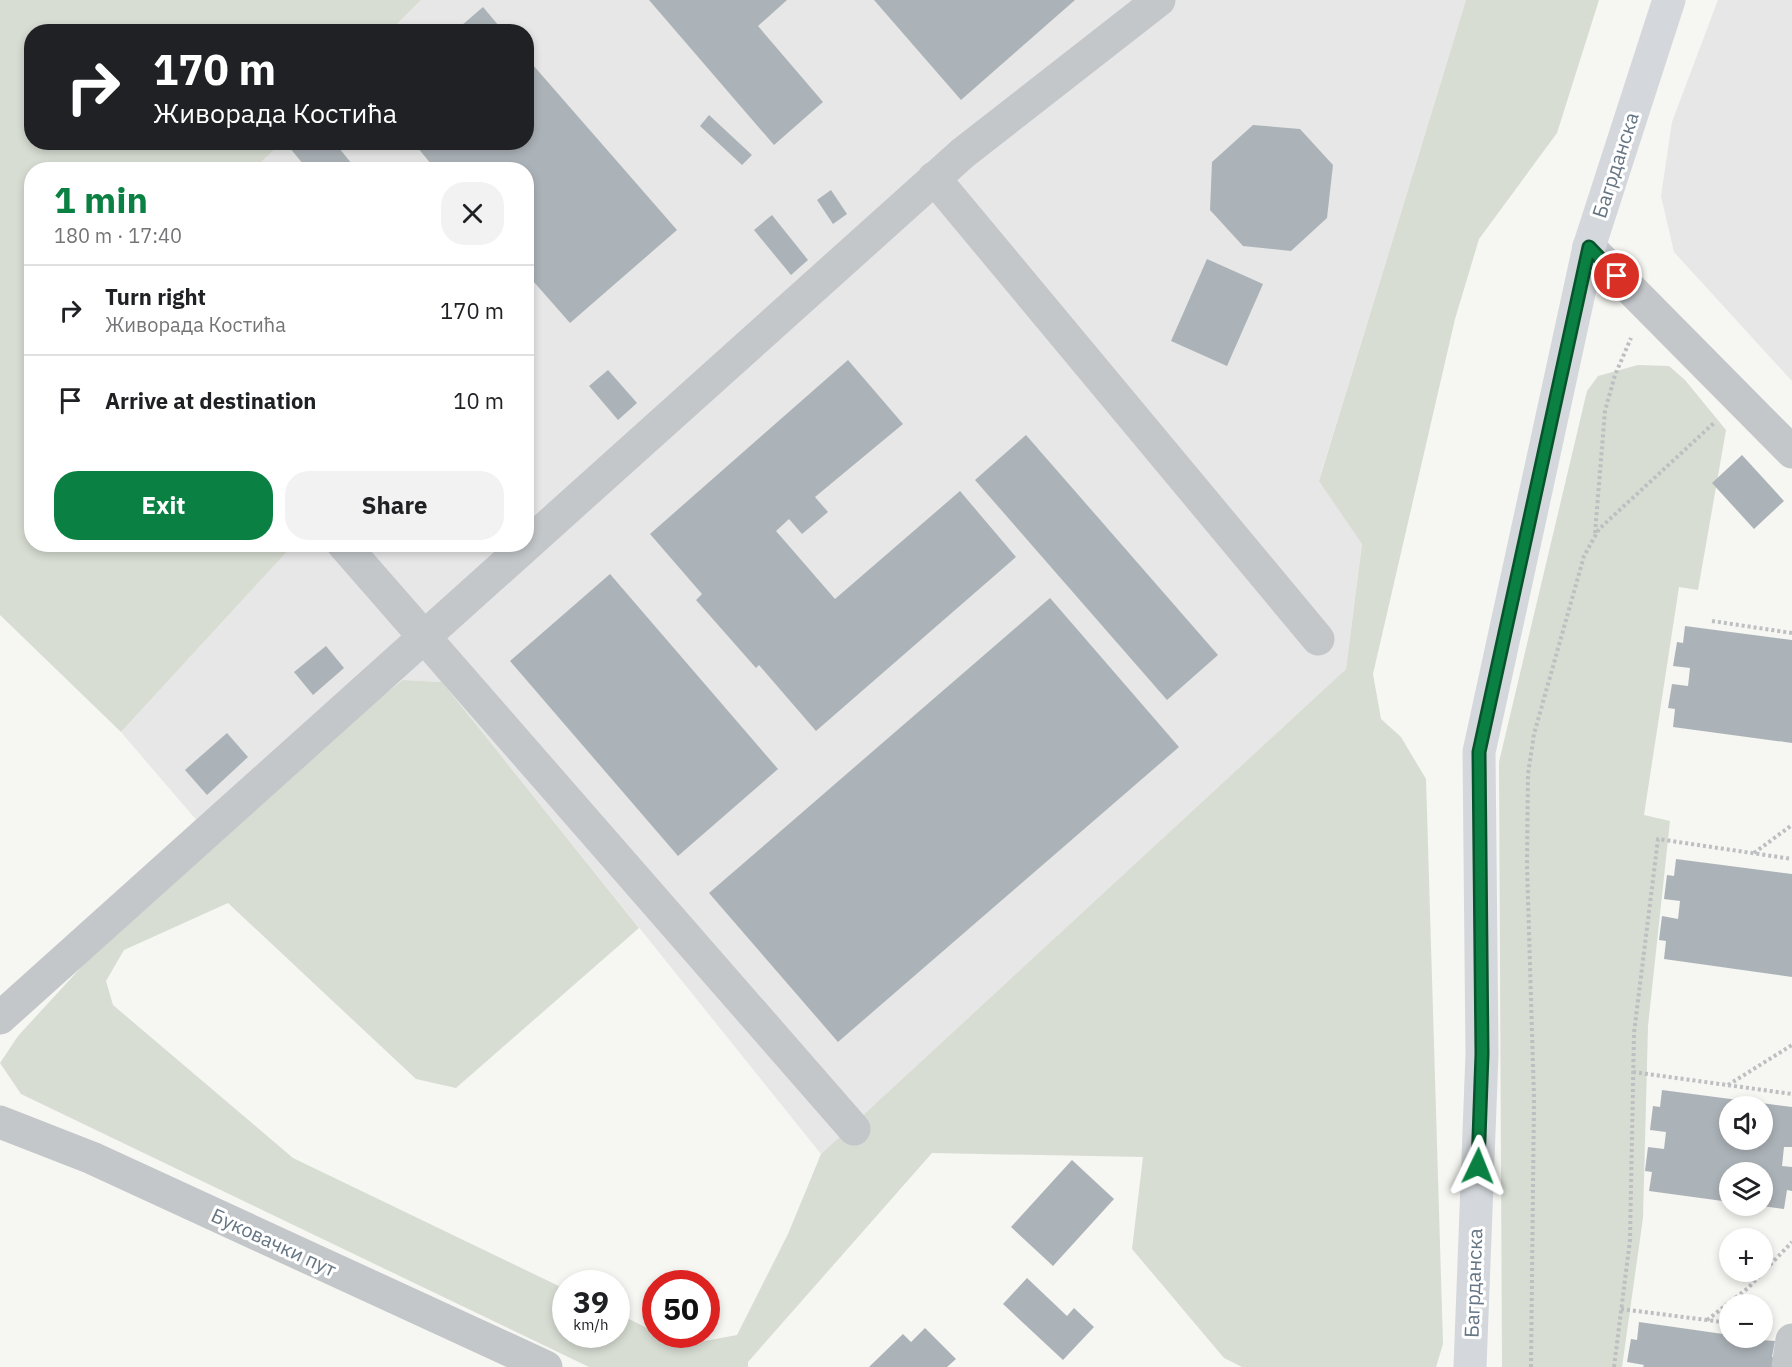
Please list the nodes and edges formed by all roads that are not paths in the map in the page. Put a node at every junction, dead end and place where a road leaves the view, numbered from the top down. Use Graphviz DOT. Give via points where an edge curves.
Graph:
graph roads {
  1 [pos="1159,0"];
  2 [pos="1669,0"];
  3 [pos="934,178"];
  4 [pos="1589,247"];
  5 [pos="1792,452"];
  6 [pos="534,538"];
  7 [pos="350,552"];
  8 [pos="519,552"];
  9 [pos="423,638"];
  10 [pos="1318,639"];
  11 [pos="0,1018"];
  12 [pos="0,1122"];
  13 [pos="854,1129"];
  14 [pos="1792,1340"];
  15 [pos="546,1367"];
  16 [pos="1470,1367"];
  17 [pos="1788,1367"];
  1 -- 3 [label="street"];
  2 -- 4 [label="main road, Багрданска"];
  3 -- 6 [label="street"];
  3 -- 10 [label="street"];
  4 -- 5 [label="street"];
  4 -- 16 [label="main road, Багрданска" via="1479,752 1482,1054"];
  7 -- 9 [label="street"];
  8 -- 9 [label="street"];
  9 -- 11 [label="street"];
  9 -- 13 [label="street"];
  12 -- 15 [label="street, Буковачки пут" via="92,1158"];
  14 -- 17 [label="street"];
}
